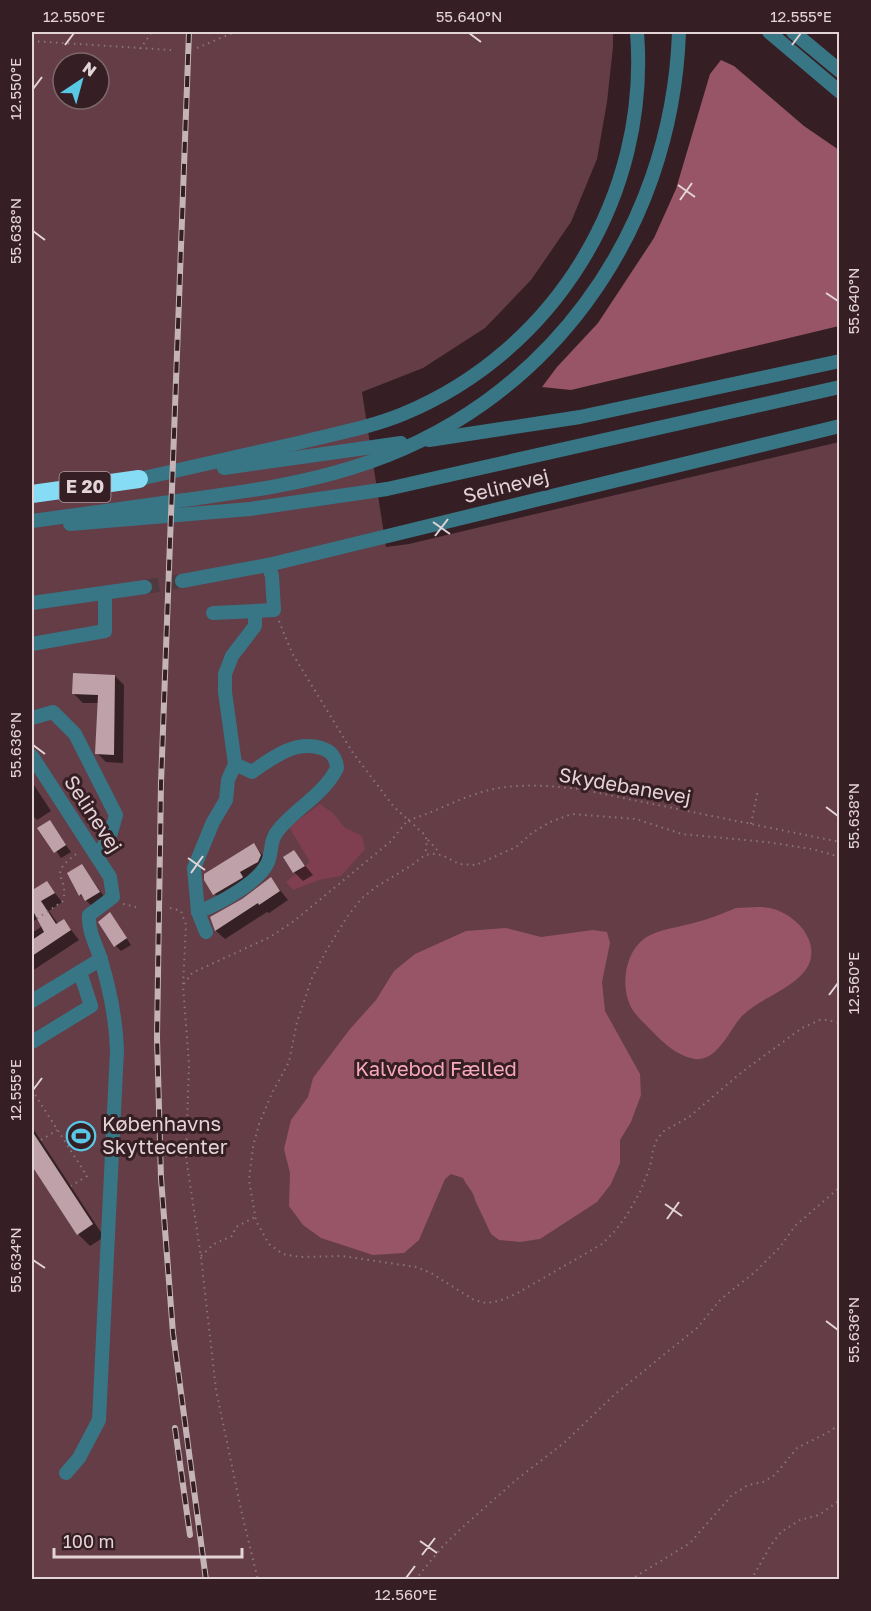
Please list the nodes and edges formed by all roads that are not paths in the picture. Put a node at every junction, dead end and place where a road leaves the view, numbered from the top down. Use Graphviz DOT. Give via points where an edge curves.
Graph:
graph roads {
  1 [pos="637,32"];
  2 [pos="679,32"];
  3 [pos="769,32"];
  4 [pos="793,32"];
  5 [pos="840,71"];
  6 [pos="840,92"];
  7 [pos="840,361"];
  8 [pos="840,387"];
  9 [pos="840,426"];
  10 [pos="420,441"];
  11 [pos="139,479"];
  12 [pos="32,494"];
  13 [pos="32,521"];
  14 [pos="32,527"];
  15 [pos="268,565"];
  16 [pos="182,581"];
  17 [pos="145,587"];
  18 [pos="105,593"];
  19 [pos="32,603"];
  20 [pos="255,612"];
  21 [pos="213,613"];
  22 [pos="32,644"];
  23 [pos="32,718"];
  24 [pos="32,756"];
  25 [pos="235,764"];
  26 [pos="93,851"];
  27 [pos="198,912"];
  28 [pos="206,932"];
  29 [pos="101,959"];
  30 [pos="80,972"];
  31 [pos="32,1000"];
  32 [pos="32,1042"];
  33 [pos="66,1473"];
  1 -- 11 [label="street" via="633,128 621,176 600,230 566,286 538,320 496,359 450,391 402,414 360,428"];
  2 -- 10 [label="street" via="674,96 656,172 610,269 573,320 531,366 480,406"];
  3 -- 6 [label="street"];
  4 -- 5 [label="street"];
  7 -- 10 [label="street" via="580,417"];
  8 -- 14 [label="street" via="359,494 250,509"];
  9 -- 15 [label="street, Selinevej"];
  10 -- 11 [label="street"];
  10 -- 13 [label="street" via="353,468 303,481"];
  11 -- 12 [label="highway, E 20"];
  15 -- 16 [label="street, Selinevej"];
  15 -- 20 [label="street" via="274,610"];
  17 -- 18 [label="street"];
  18 -- 19 [label="street"];
  18 -- 22 [label="street" via="105,631"];
  20 -- 21 [label="street"];
  20 -- 25 [label="street" via="255,626 232,656 225,674"];
  23 -- 26 [label="street" via="53,712 75,734 116,815 110,836"];
  24 -- 26 [label="street, Selinevej"];
  25 -- 27 [label="street" via="226,800 194,868"];
  25 -- 27 [label="street" via="252,772 285,751 313,745 327,749 337,768 333,778 277,831 262,870 248,884"];
  26 -- 29 [label="street, Selinevej" via="110,877 113,897 89,915 89,928"];
  27 -- 28 [label="street"];
  29 -- 30 [label="street"];
  29 -- 33 [label="street" via="116,1025 117,1050 99,1420 79,1458"];
  30 -- 31 [label="street"];
  30 -- 32 [label="street" via="91,1006"];
}
